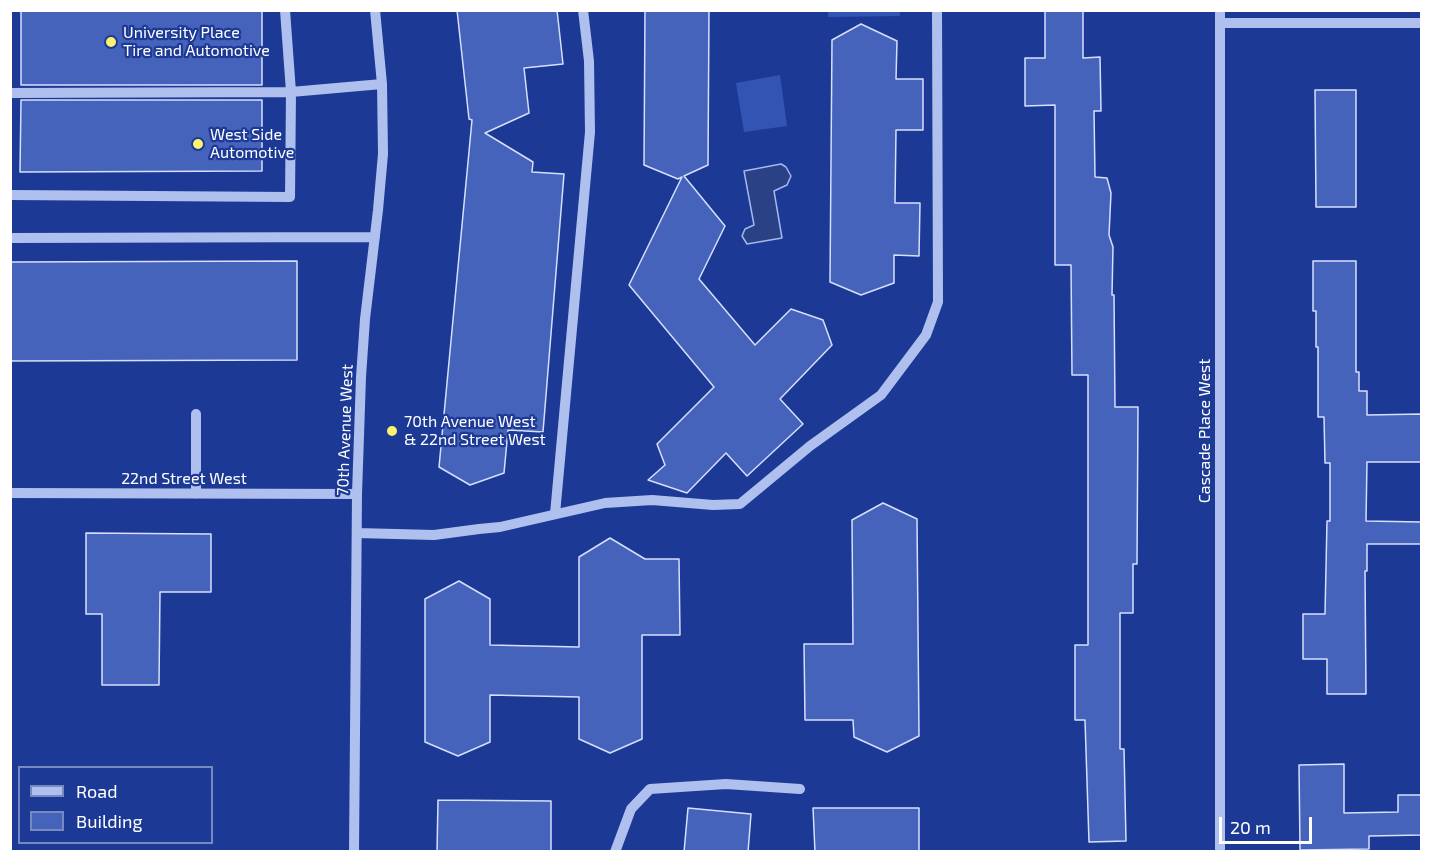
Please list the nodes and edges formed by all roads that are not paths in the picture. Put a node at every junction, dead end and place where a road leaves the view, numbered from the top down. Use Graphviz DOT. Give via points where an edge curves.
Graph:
graph roads {
  1 [pos="285,10"];
  2 [pos="375,10"];
  3 [pos="583,10"];
  4 [pos="936,10"];
  5 [pos="1220,10"];
  6 [pos="1221,23"];
  7 [pos="1422,23"];
  8 [pos="382,84"];
  9 [pos="291,92"];
  10 [pos="10,93"];
  11 [pos="10,195"];
  12 [pos="375,237"];
  13 [pos="10,238"];
  14 [pos="196,414"];
  15 [pos="10,493"];
  16 [pos="196,494"];
  17 [pos="357,494"];
  18 [pos="555,514"];
  19 [pos="357,533"];
  20 [pos="800,789"];
  21 [pos="354,852"];
  22 [pos="615,852"];
  23 [pos="1220,852"];
  1 -- 9 [label="street"];
  2 -- 8 [label="street, 70th Avenue West"];
  3 -- 18 [label="street" via="590,132"];
  4 -- 18 [label="street" via="938,302 926,334 881,395 740,504 652,500 605,503"];
  5 -- 6 [label="street, Cascade Place West"];
  6 -- 7 [label="street"];
  6 -- 23 [label="street, Cascade Place West"];
  8 -- 9 [label="street"];
  8 -- 12 [label="street, 70th Avenue West" via="383,154"];
  9 -- 10 [label="street"];
  9 -- 11 [label="street" via="290,197"];
  12 -- 13 [label="street"];
  12 -- 17 [label="street, 70th Avenue West" via="365,319"];
  14 -- 16 [label="street"];
  15 -- 16 [label="street, 22nd Street West"];
  16 -- 17 [label="street, 22nd Street West"];
  17 -- 19 [label="street, 70th Avenue West"];
  18 -- 19 [label="street" via="500,527 434,535"];
  19 -- 21 [label="street, 70th Avenue West"];
  20 -- 22 [label="street" via="726,784 650,789 631,809"];
}
